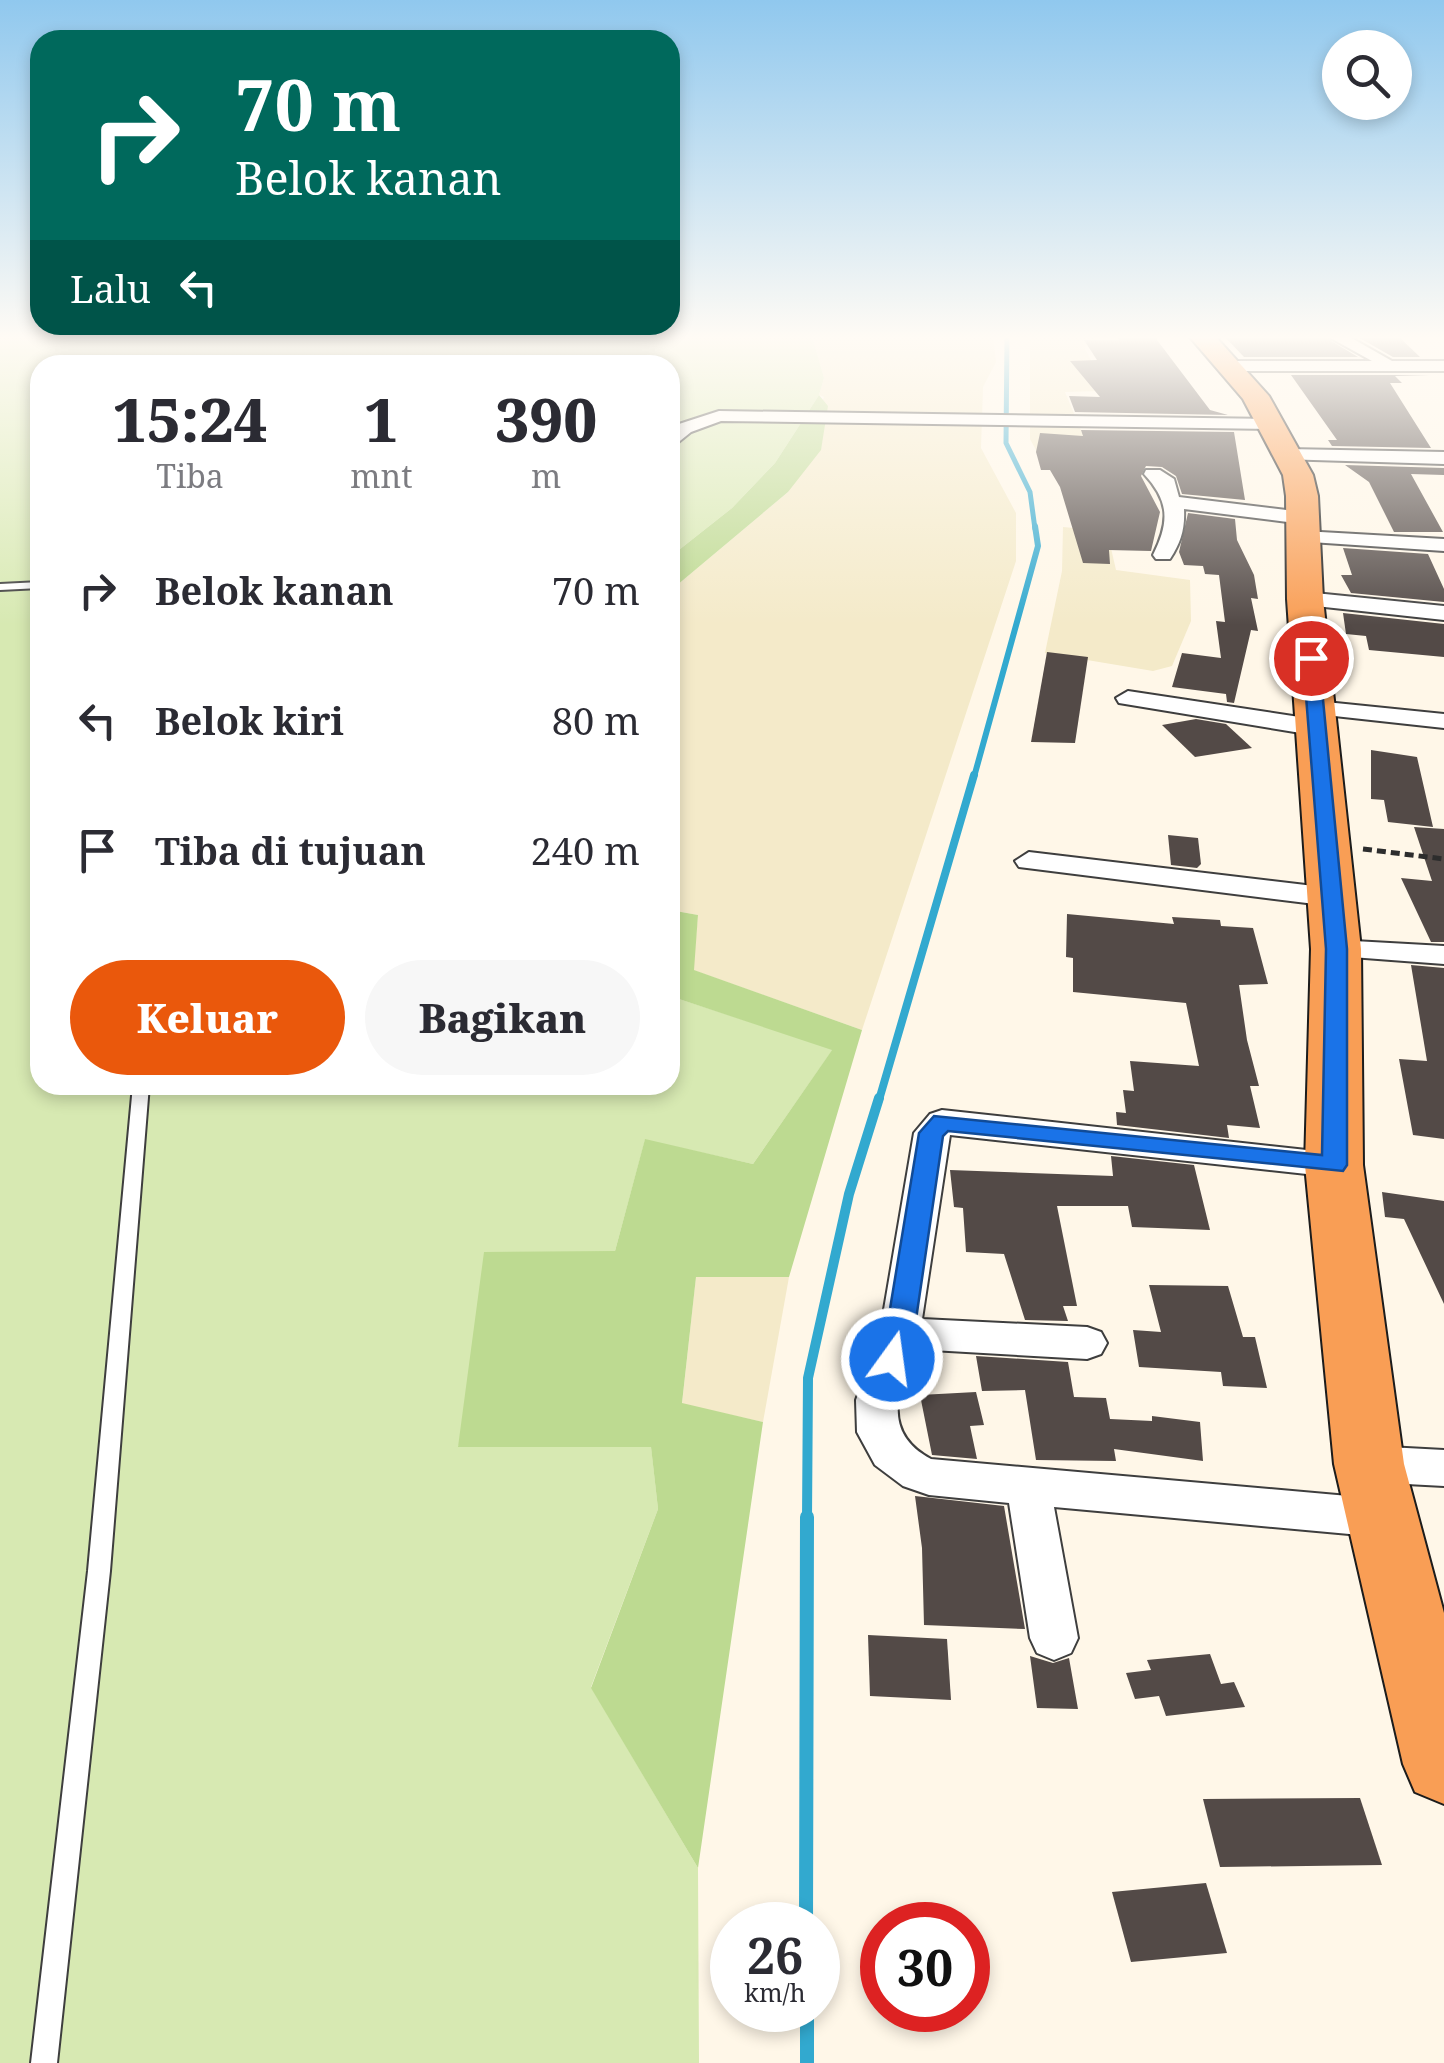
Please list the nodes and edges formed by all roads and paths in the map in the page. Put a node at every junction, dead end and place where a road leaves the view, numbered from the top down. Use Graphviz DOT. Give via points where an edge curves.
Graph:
graph roads {
  1 [pos="1194,432"];
  2 [pos="1276,432"];
  3 [pos="1280,439"];
  4 [pos="1444,458"];
  5 [pos="1153,474"];
  6 [pos="1174,502"];
  7 [pos="1444,545"];
  8 [pos="1304,552"];
  9 [pos="1163,555"];
  10 [pos="1444,564"];
  11 [pos="30,585"];
  12 [pos="0,588"];
  13 [pos="1444,613"];
  14 [pos="1128,698"];
  15 [pos="1318,718"];
  16 [pos="1444,721"];
  17 [pos="1326,845"];
  18 [pos="1444,859"];
  19 [pos="1029,861"];
  20 [pos="1331,897"];
  21 [pos="1336,949"];
  22 [pos="1444,955"];
  23 [pos="141,1095"];
  24 [pos="1334,1165"];
  25 [pos="900,1333"];
  26 [pos="1087,1343"];
  27 [pos="1369,1464"];
  28 [pos="1444,1468"];
  29 [pos="1028,1486"];
  30 [pos="1382,1518"];
  31 [pos="1054,1638"];
  32 [pos="1444,1764"];
  33 [pos="44,2063"];
  1 -- 3 [label="street"];
  2 -- 3 [label="highway"];
  3 -- 4 [label="street"];
  3 -- 8 [label="highway" via="1298,475"];
  5 -- 6 [label="street" via="1170,487 1168,499"];
  6 -- 8 [label="street"];
  6 -- 9 [label="street" via="1175,530"];
  7 -- 8 [label="street"];
  8 -- 10 [label="street"];
  8 -- 13 [label="street"];
  8 -- 15 [label="highway"];
  11 -- 12 [label="lane"];
  14 -- 15 [label="street"];
  15 -- 16 [label="street"];
  15 -- 17 [label="highway"];
  17 -- 18 [label="path"];
  17 -- 20 [label="highway"];
  19 -- 20 [label="street"];
  20 -- 21 [label="highway"];
  21 -- 22 [label="street"];
  21 -- 24 [label="highway"];
  23 -- 33 [label="lane" via="99,1571"];
  24 -- 25 [label="street" via="942,1122 931,1133"];
  24 -- 27 [label="highway"];
  25 -- 26 [label="street"];
  25 -- 29 [label="street" via="874,1410 896,1462 929,1477"];
  27 -- 28 [label="street"];
  27 -- 30 [label="highway"];
  29 -- 30 [label="street"];
  29 -- 31 [label="street"];
  30 -- 32 [label="highway"];
}
